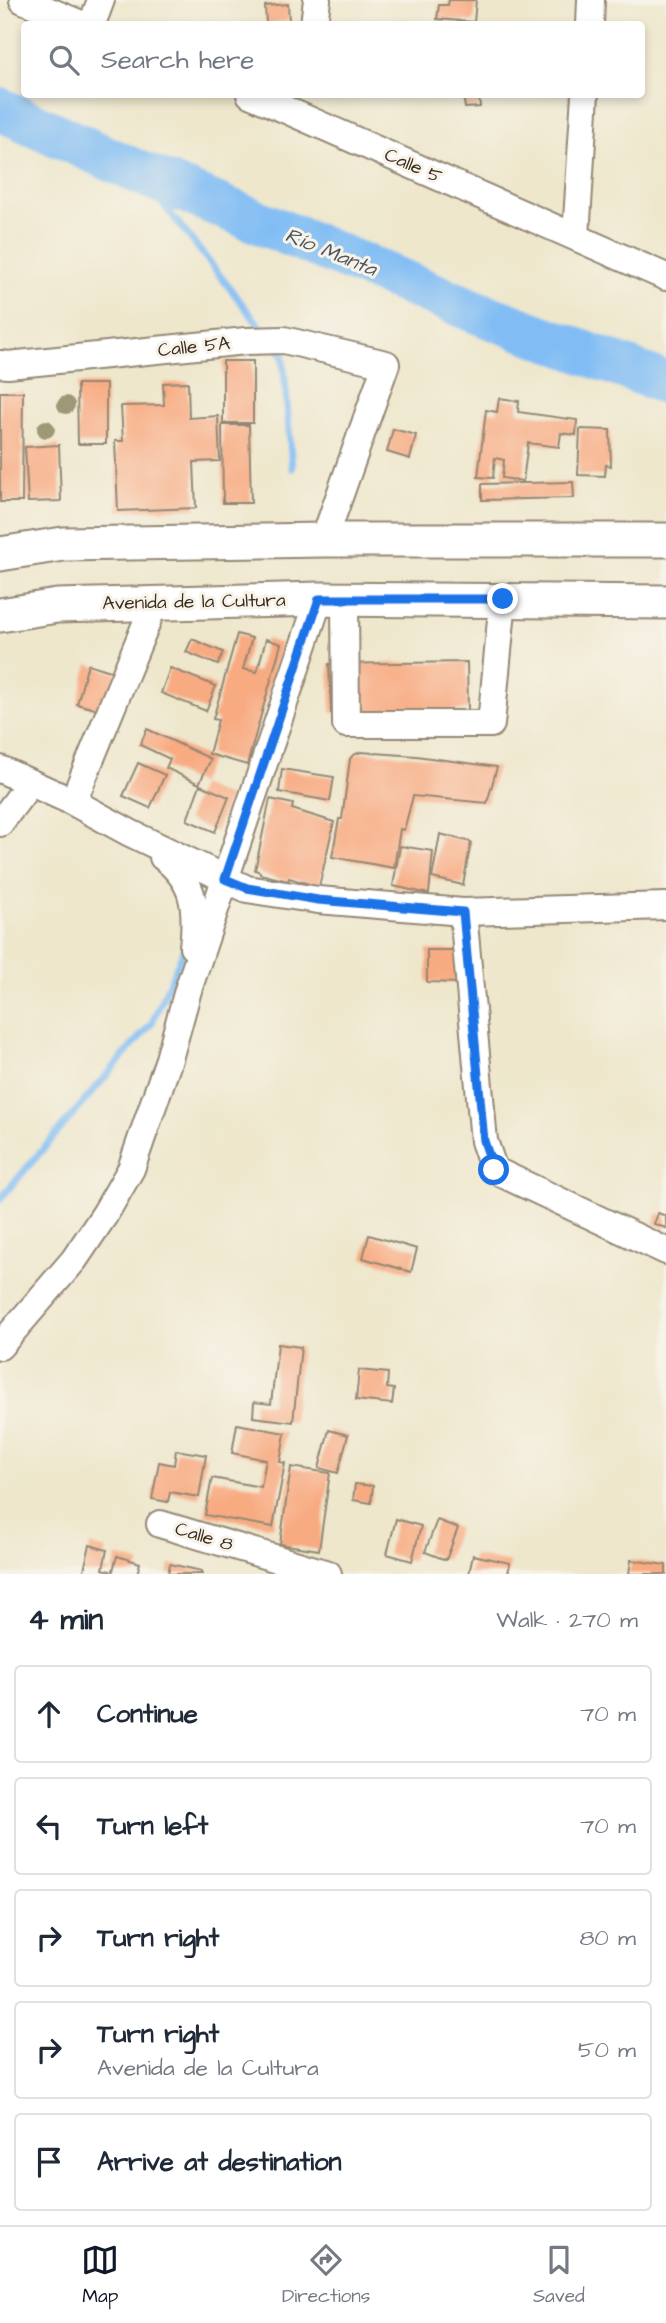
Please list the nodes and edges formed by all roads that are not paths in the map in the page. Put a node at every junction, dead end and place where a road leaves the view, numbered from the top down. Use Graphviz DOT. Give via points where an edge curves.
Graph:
graph roads {
  1 [pos="23,0"];
  2 [pos="101,0"];
  3 [pos="317,0"];
  4 [pos="591,0"];
  5 [pos="74,21"];
  6 [pos="93,21"];
  7 [pos="314,21"];
  8 [pos="590,21"];
  9 [pos="269,98"];
  10 [pos="585,98"];
  11 [pos="302,105"];
  12 [pos="576,236"];
  13 [pos="666,277"];
  14 [pos="0,364"];
  15 [pos="0,531"];
  16 [pos="666,540"];
  17 [pos="324,541"];
  18 [pos="63,544"];
  19 [pos="0,554"];
  20 [pos="0,592"];
  21 [pos="332,599"];
  22 [pos="503,599"];
  23 [pos="155,602"];
  24 [pos="666,602"];
  25 [pos="58,606"];
  26 [pos="0,615"];
  27 [pos="0,769"];
  28 [pos="30,783"];
  29 [pos="74,802"];
  30 [pos="0,823"];
  31 [pos="130,833"];
  32 [pos="225,879"];
  33 [pos="666,906"];
  34 [pos="463,912"];
  35 [pos="188,990"];
  36 [pos="666,1251"];
  37 [pos="0,1346"];
  38 [pos="160,1524"];
  39 [pos="328,1574"];
  1 -- 5 [label="street"];
  2 -- 6 [label="street"];
  3 -- 7 [label="street"];
  4 -- 8 [label="street"];
  9 -- 11 [label="street, Calle 5"];
  10 -- 12 [label="street"];
  11 -- 12 [label="street, Calle 5" via="448,183"];
  12 -- 13 [label="street, Calle 5"];
  14 -- 17 [label="street, Calle 5A" via="284,340 386,364"];
  15 -- 18 [label="main road"];
  16 -- 17 [label="main road"];
  17 -- 18 [label="main road"];
  18 -- 19 [label="main road"];
  20 -- 25 [label="main road, Avenida de la Cultura"];
  21 -- 22 [label="main road, Avenida de la Cultura"];
  21 -- 22 [label="street" via="346,724 491,724"];
  21 -- 23 [label="main road, Avenida de la Cultura"];
  21 -- 32 [label="street"];
  22 -- 24 [label="main road, Avenida de la Cultura"];
  23 -- 25 [label="main road, Avenida de la Cultura"];
  23 -- 29 [label="street"];
  25 -- 26 [label="main road, Avenida de la Cultura"];
  27 -- 28 [label="street"];
  28 -- 29 [label="street"];
  28 -- 30 [label="street"];
  29 -- 31 [label="street"];
  31 -- 32 [label="street"];
  31 -- 35 [label="street" via="167,859 185,879 194,899 196,922"];
  32 -- 34 [label="street" via="247,888 318,900"];
  32 -- 35 [label="street"];
  33 -- 34 [label="street"];
  34 -- 36 [label="street" via="484,1141 494,1170"];
  35 -- 37 [label="street" via="131,1169 74,1260"];
  38 -- 39 [label="street, Calle 8"];
}
